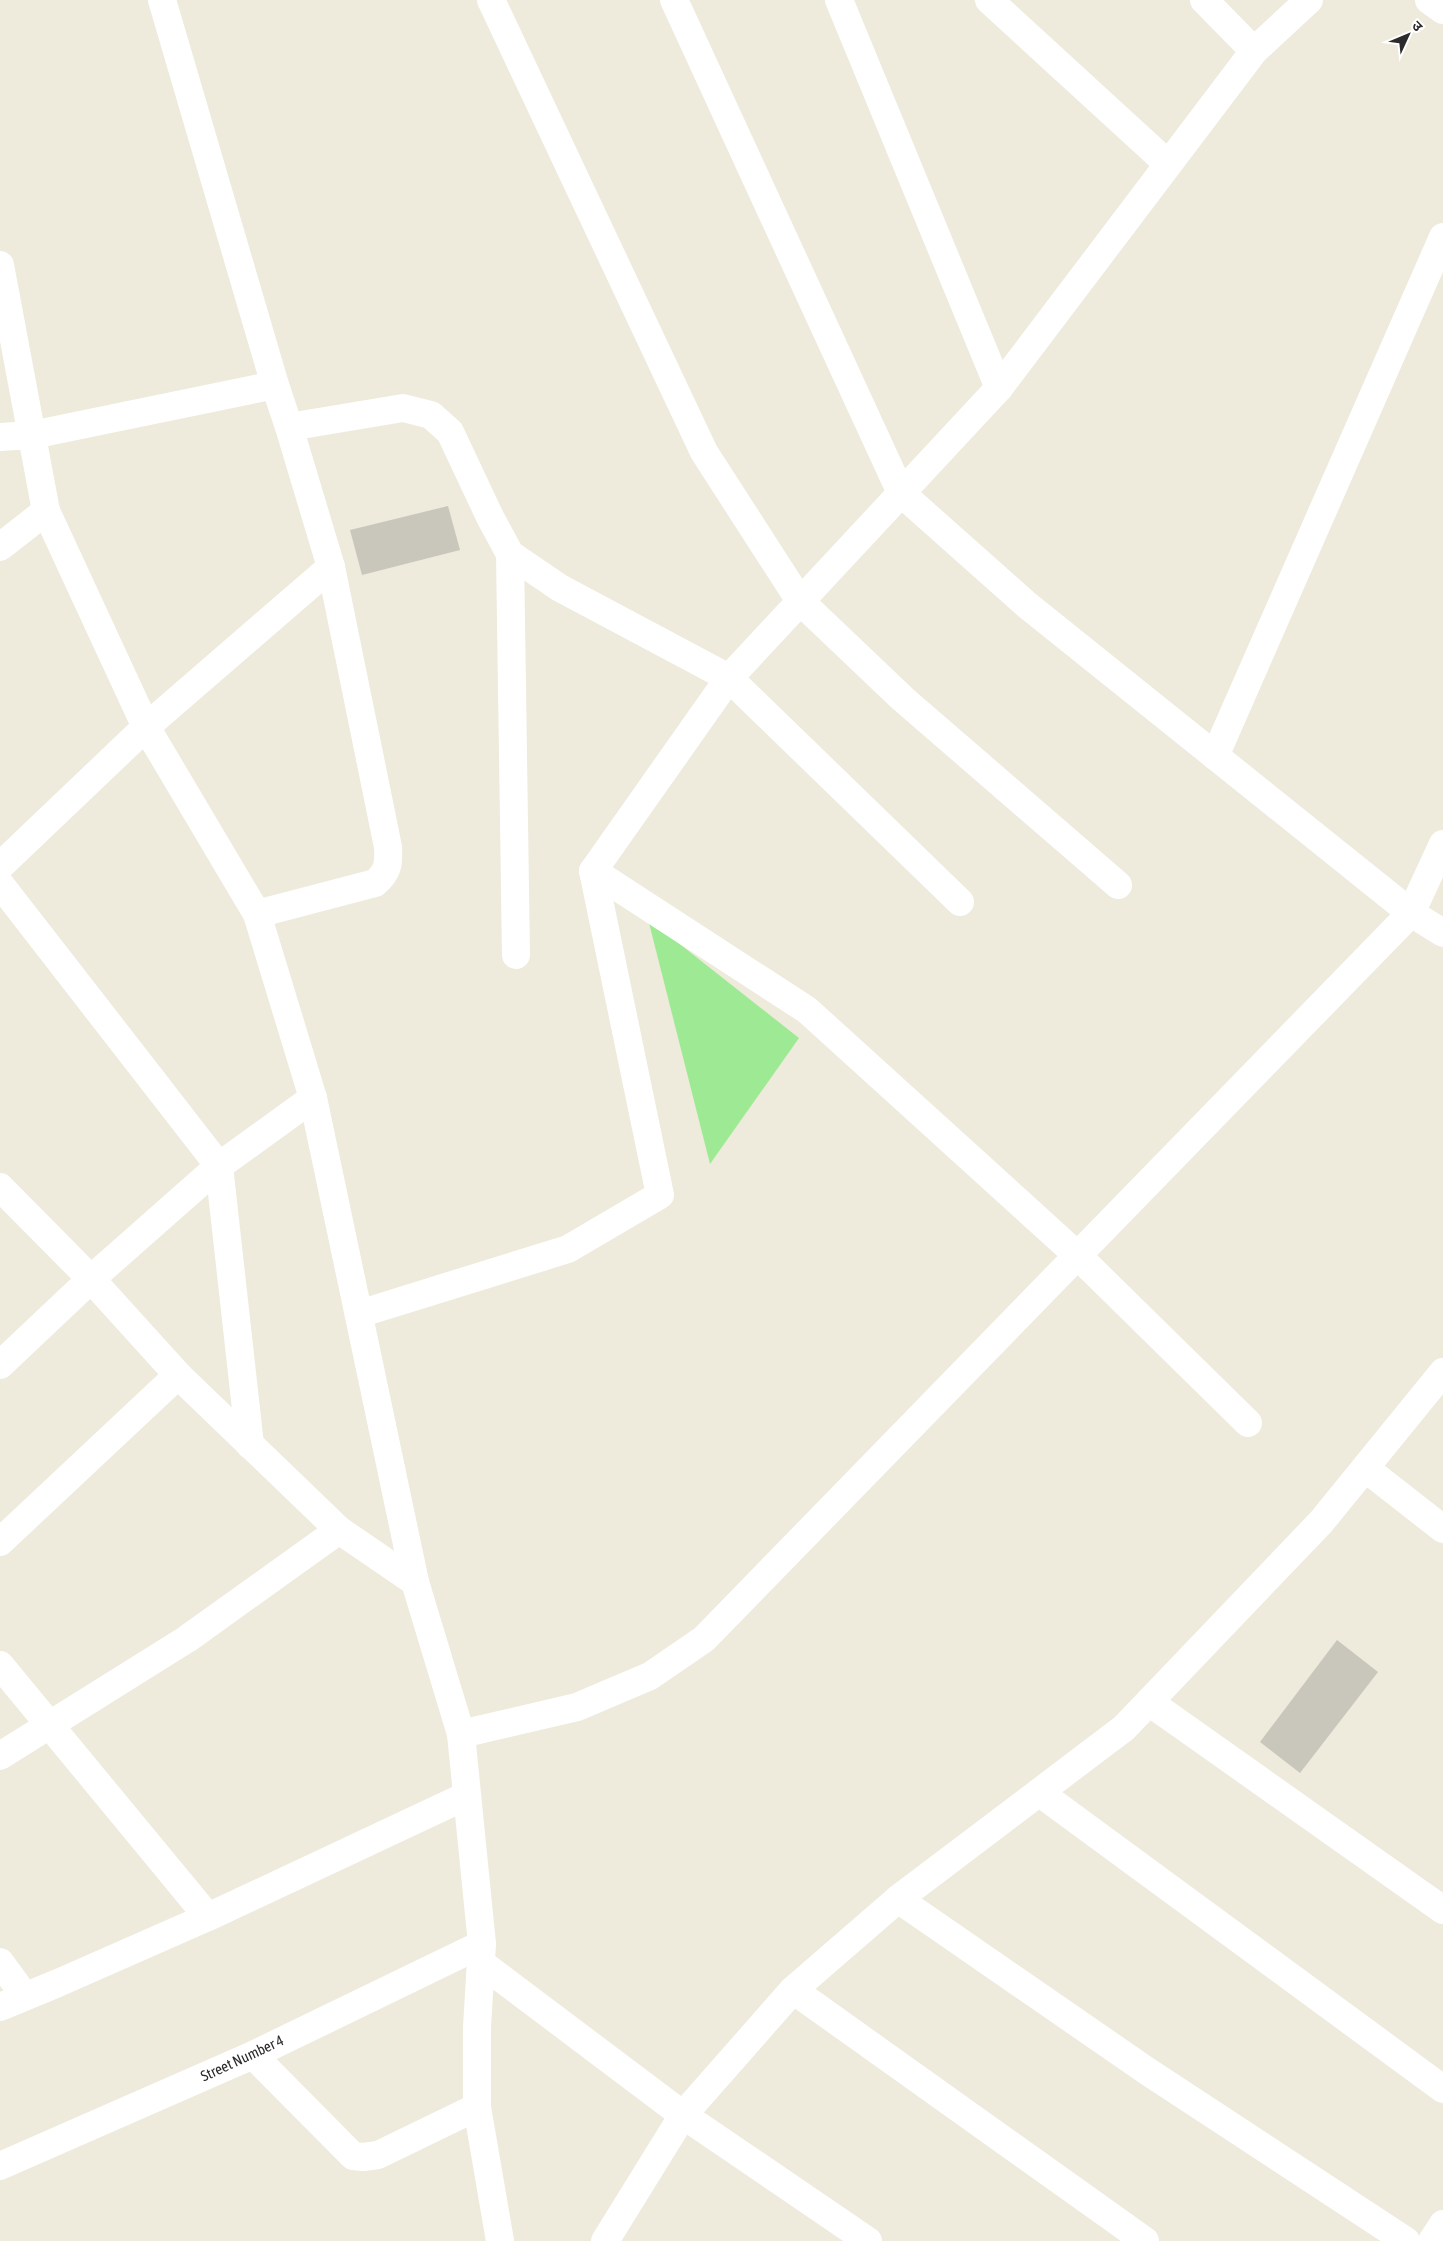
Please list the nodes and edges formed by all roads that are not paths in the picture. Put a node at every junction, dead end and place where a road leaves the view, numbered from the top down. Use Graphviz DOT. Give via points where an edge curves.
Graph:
graph roads {
  1 [pos="162,0"];
  2 [pos="491,0"];
  3 [pos="674,0"];
  4 [pos="839,0"];
  5 [pos="989,0"];
  6 [pos="1204,0"];
  7 [pos="1309,0"];
  8 [pos="1428,0"];
  9 [pos="1443,10"];
  10 [pos="1254,51"];
  11 [pos="1168,164"];
  12 [pos="1443,237"];
  13 [pos="0,265"];
  14 [pos="275,385"];
  15 [pos="999,388"];
  16 [pos="289,426"];
  17 [pos="32,435"];
  18 [pos="0,437"];
  19 [pos="901,493"];
  20 [pos="46,511"];
  21 [pos="0,547"];
  22 [pos="510,554"];
  23 [pos="331,567"];
  24 [pos="800,601"];
  25 [pos="729,678"];
  26 [pos="146,727"];
  27 [pos="1215,756"];
  28 [pos="1443,844"];
  29 [pos="0,866"];
  30 [pos="593,871"];
  31 [pos="0,884"];
  32 [pos="1118,885"];
  33 [pos="960,902"];
  34 [pos="1411,913"];
  35 [pos="257,914"];
  36 [pos="1443,933"];
  37 [pos="516,955"];
  38 [pos="313,1098"];
  39 [pos="219,1166"];
  40 [pos="0,1187"];
  41 [pos="1077,1255"];
  42 [pos="91,1279"];
  43 [pos="359,1314"];
  44 [pos="0,1365"];
  45 [pos="1443,1372"];
  46 [pos="178,1375"];
  47 [pos="1248,1423"];
  48 [pos="250,1445"];
  49 [pos="1365,1468"];
  50 [pos="1443,1529"];
  51 [pos="339,1530"];
  52 [pos="0,1542"];
  53 [pos="415,1582"];
  54 [pos="0,1665"];
  55 [pos="1149,1702"];
  56 [pos="49,1724"];
  57 [pos="461,1734"];
  58 [pos="0,1756"];
  59 [pos="1040,1792"];
  60 [pos="466,1796"];
  61 [pos="898,1899"];
  62 [pos="1443,1910"];
  63 [pos="208,1917"];
  64 [pos="481,1954"];
  65 [pos="0,1962"];
  66 [pos="793,1990"];
  67 [pos="12,2001"];
  68 [pos="253,2054"];
  69 [pos="1443,2089"];
  70 [pos="477,2107"];
  71 [pos="683,2115"];
  72 [pos="0,2166"];
  73 [pos="1443,2224"];
  74 [pos="500,2241"];
  75 [pos="605,2241"];
  76 [pos="868,2241"];
  77 [pos="1145,2241"];
  78 [pos="1406,2241"];
  79 [pos="1432,2241"];
  1 -- 14 [label="street"];
  2 -- 24 [label="street" via="704,452"];
  3 -- 19 [label="street"];
  4 -- 15 [label="street"];
  5 -- 11 [label="street"];
  6 -- 10 [label="street"];
  7 -- 10 [label="street"];
  8 -- 9 [label="street"];
  10 -- 11 [label="street"];
  11 -- 15 [label="street"];
  12 -- 27 [label="street"];
  13 -- 17 [label="street"];
  14 -- 16 [label="street"];
  14 -- 17 [label="street"];
  15 -- 19 [label="street"];
  16 -- 22 [label="street" via="403,408 431,415 450,432"];
  16 -- 23 [label="street"];
  17 -- 18 [label="street"];
  17 -- 20 [label="street"];
  19 -- 24 [label="street"];
  19 -- 27 [label="street" via="1026,605"];
  20 -- 21 [label="street"];
  20 -- 26 [label="street"];
  22 -- 25 [label="street" via="560,588"];
  22 -- 37 [label="street"];
  23 -- 26 [label="street"];
  23 -- 35 [label="street" via="389,863 385,875 376,883"];
  24 -- 25 [label="street"];
  24 -- 32 [label="street" via="903,699"];
  25 -- 30 [label="street"];
  25 -- 33 [label="street"];
  26 -- 29 [label="street"];
  26 -- 35 [label="street"];
  27 -- 34 [label="street"];
  28 -- 34 [label="street"];
  30 -- 41 [label="street" via="807,1010"];
  30 -- 43 [label="street" via="660,1195 568,1249"];
  31 -- 39 [label="street"];
  34 -- 36 [label="street"];
  34 -- 41 [label="street"];
  35 -- 38 [label="street"];
  38 -- 39 [label="street"];
  38 -- 43 [label="street"];
  39 -- 42 [label="street"];
  39 -- 48 [label="street"];
  40 -- 42 [label="street"];
  41 -- 47 [label="street"];
  41 -- 57 [label="street" via="704,1639 650,1676 577,1707"];
  42 -- 44 [label="street"];
  42 -- 46 [label="street"];
  43 -- 53 [label="street"];
  45 -- 49 [label="street"];
  46 -- 48 [label="street"];
  46 -- 52 [label="street"];
  48 -- 51 [label="street"];
  49 -- 50 [label="street"];
  49 -- 55 [label="street" via="1321,1522"];
  51 -- 53 [label="street"];
  51 -- 56 [label="street" via="187,1639"];
  53 -- 57 [label="street"];
  54 -- 56 [label="street"];
  55 -- 59 [label="street" via="1124,1728"];
  55 -- 62 [label="street"];
  56 -- 58 [label="street"];
  56 -- 63 [label="street"];
  57 -- 60 [label="street"];
  59 -- 61 [label="street"];
  59 -- 69 [label="street"];
  60 -- 63 [label="street"];
  60 -- 64 [label="street"];
  61 -- 66 [label="street"];
  61 -- 78 [label="street" via="1147,2071"];
  63 -- 67 [label="street"];
  64 -- 68 [label="street, Street Number 4"];
  64 -- 70 [label="street"];
  64 -- 71 [label="street"];
  65 -- 67 [label="street"];
  66 -- 71 [label="street"];
  66 -- 77 [label="street"];
  68 -- 70 [label="street" via="353,2156 378,2155"];
  68 -- 72 [label="street, Street Number 4"];
  70 -- 74 [label="street"];
  71 -- 75 [label="street"];
  71 -- 76 [label="street"];
  73 -- 79 [label="street"];
}
